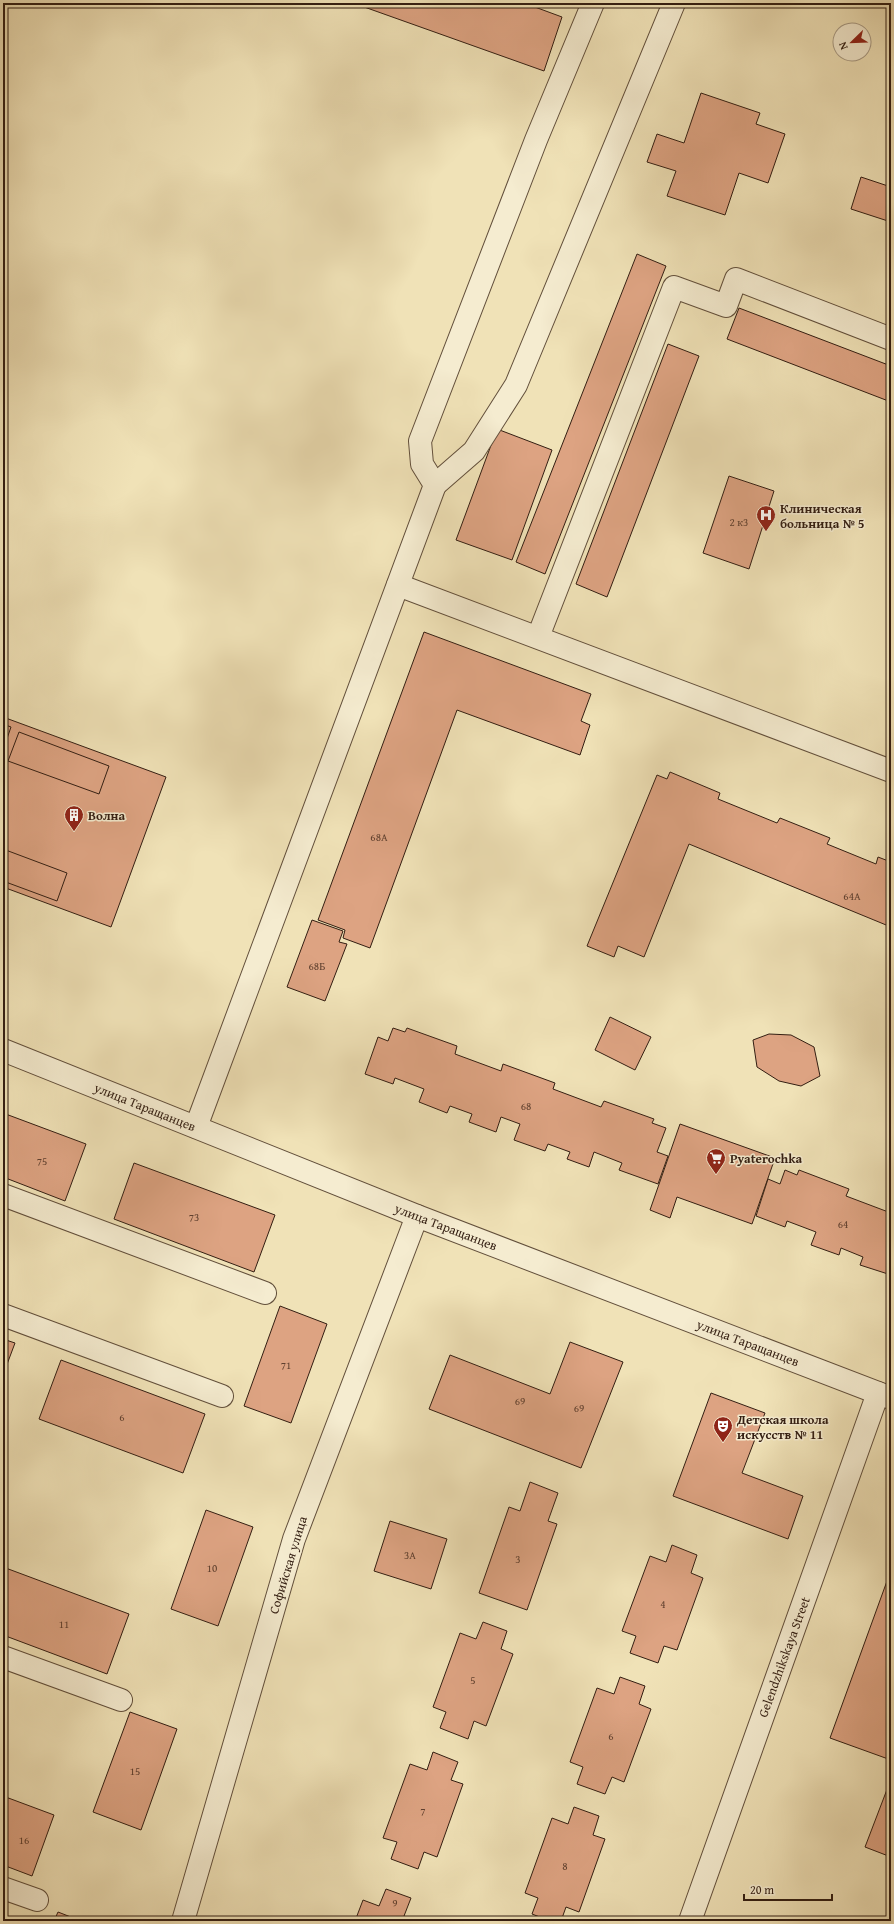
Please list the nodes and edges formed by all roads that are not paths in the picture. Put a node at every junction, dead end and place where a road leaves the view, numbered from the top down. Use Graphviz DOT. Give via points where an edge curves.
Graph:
graph roads {
  1 [pos="593,3"];
  2 [pos="674,3"];
  3 [pos="891,339"];
  4 [pos="435,485"];
  5 [pos="398,585"];
  6 [pos="538,636"];
  7 [pos="891,771"];
  8 [pos="3,1050"];
  9 [pos="196,1127"];
  10 [pos="3,1195"];
  11 [pos="417,1216"];
  12 [pos="265,1293"];
  13 [pos="3,1315"];
  14 [pos="885,1395"];
  15 [pos="222,1396"];
  16 [pos="3,1657"];
  17 [pos="121,1700"];
  18 [pos="3,1888"];
  19 [pos="37,1900"];
  20 [pos="183,1921"];
  21 [pos="690,1921"];
  1 -- 4 [label="street" via="536,140 420,441 422,464"];
  2 -- 4 [label="street" via="516,386 474,451"];
  3 -- 6 [label="street" via="736,279 726,306 674,287"];
  4 -- 5 [label="street"];
  5 -- 6 [label="street"];
  5 -- 9 [label="street"];
  6 -- 7 [label="street"];
  8 -- 9 [label="street, улица Таращанцев"];
  9 -- 11 [label="street, улица Таращанцев"];
  10 -- 12 [label="street"];
  11 -- 14 [label="street, улица Таращанцев"];
  11 -- 20 [label="street, Софийская улица" via="294,1539"];
  13 -- 15 [label="street"];
  14 -- 21 [label="street, Gelendzhikskaya Street"];
  16 -- 17 [label="street"];
  18 -- 19 [label="street"];
}
